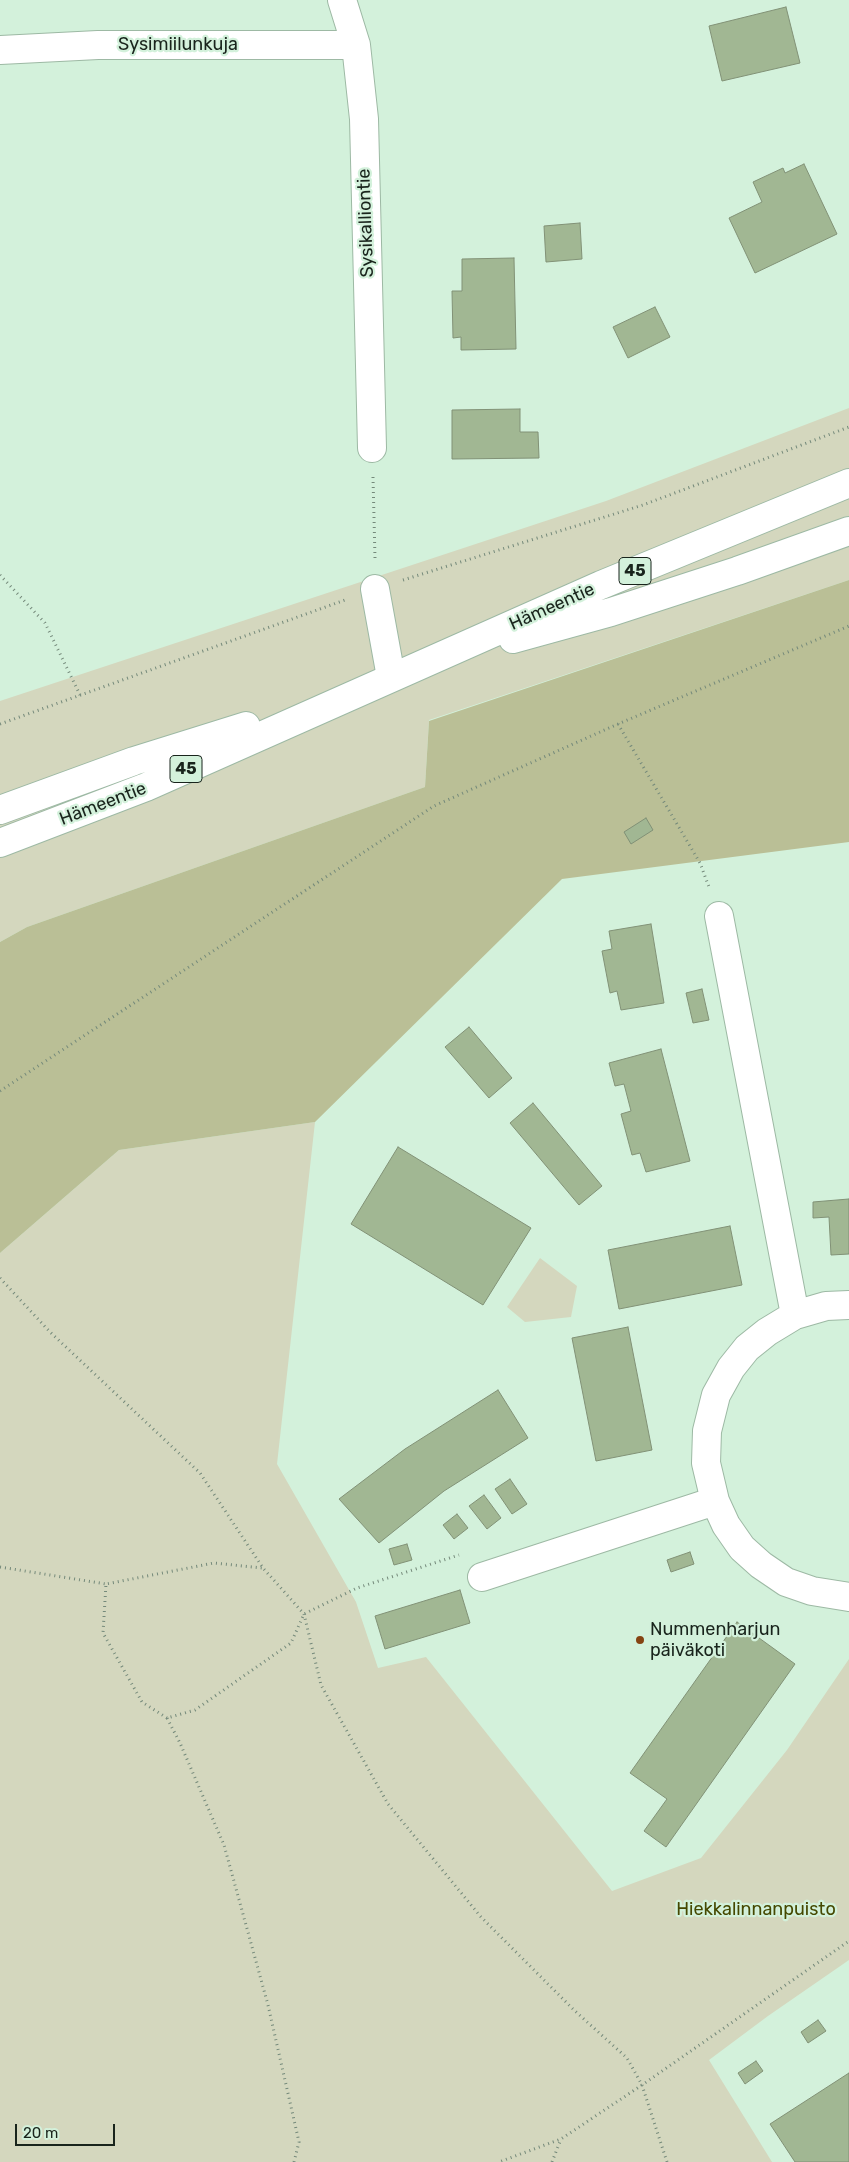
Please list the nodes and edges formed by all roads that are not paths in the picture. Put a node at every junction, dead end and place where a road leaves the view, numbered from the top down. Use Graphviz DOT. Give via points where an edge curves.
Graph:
graph roads {
  1 [pos="342,0"];
  2 [pos="356,45"];
  3 [pos="0,50"];
  4 [pos="372,448"];
  5 [pos="849,483"];
  6 [pos="849,531"];
  7 [pos="375,589"];
  8 [pos="423,665"];
  9 [pos="380,682"];
  10 [pos="0,810"];
  11 [pos="0,843"];
  12 [pos="719,916"];
  13 [pos="849,1305"];
  14 [pos="795,1315"];
  15 [pos="715,1501"];
  16 [pos="482,1578"];
  17 [pos="849,1597"];
  1 -- 2 [label="main road, Sysikalliontie"];
  2 -- 3 [label="main road, Sysimiilunkuja" via="98,45"];
  2 -- 4 [label="main road, Sysikalliontie" via="364,119"];
  5 -- 8 [label="main road, Hämeentie / 45" via="601,585"];
  6 -- 8 [label="main road, Hämeentie / 45" via="611,612"];
  7 -- 9 [label="main road"];
  8 -- 9 [label="main road, Hämeentie / 45"];
  9 -- 10 [label="main road, Hämeentie / 45" via="134,761"];
  9 -- 11 [label="main road, Hämeentie / 45" via="146,787"];
  12 -- 14 [label="main road"];
  13 -- 14 [label="main road" via="826,1306"];
  14 -- 15 [label="main road" via="747,1348 716,1395 707,1431 706,1463"];
  15 -- 16 [label="main road"];
  15 -- 17 [label="main road" via="742,1548 761,1565 786,1582 812,1592"];
}
